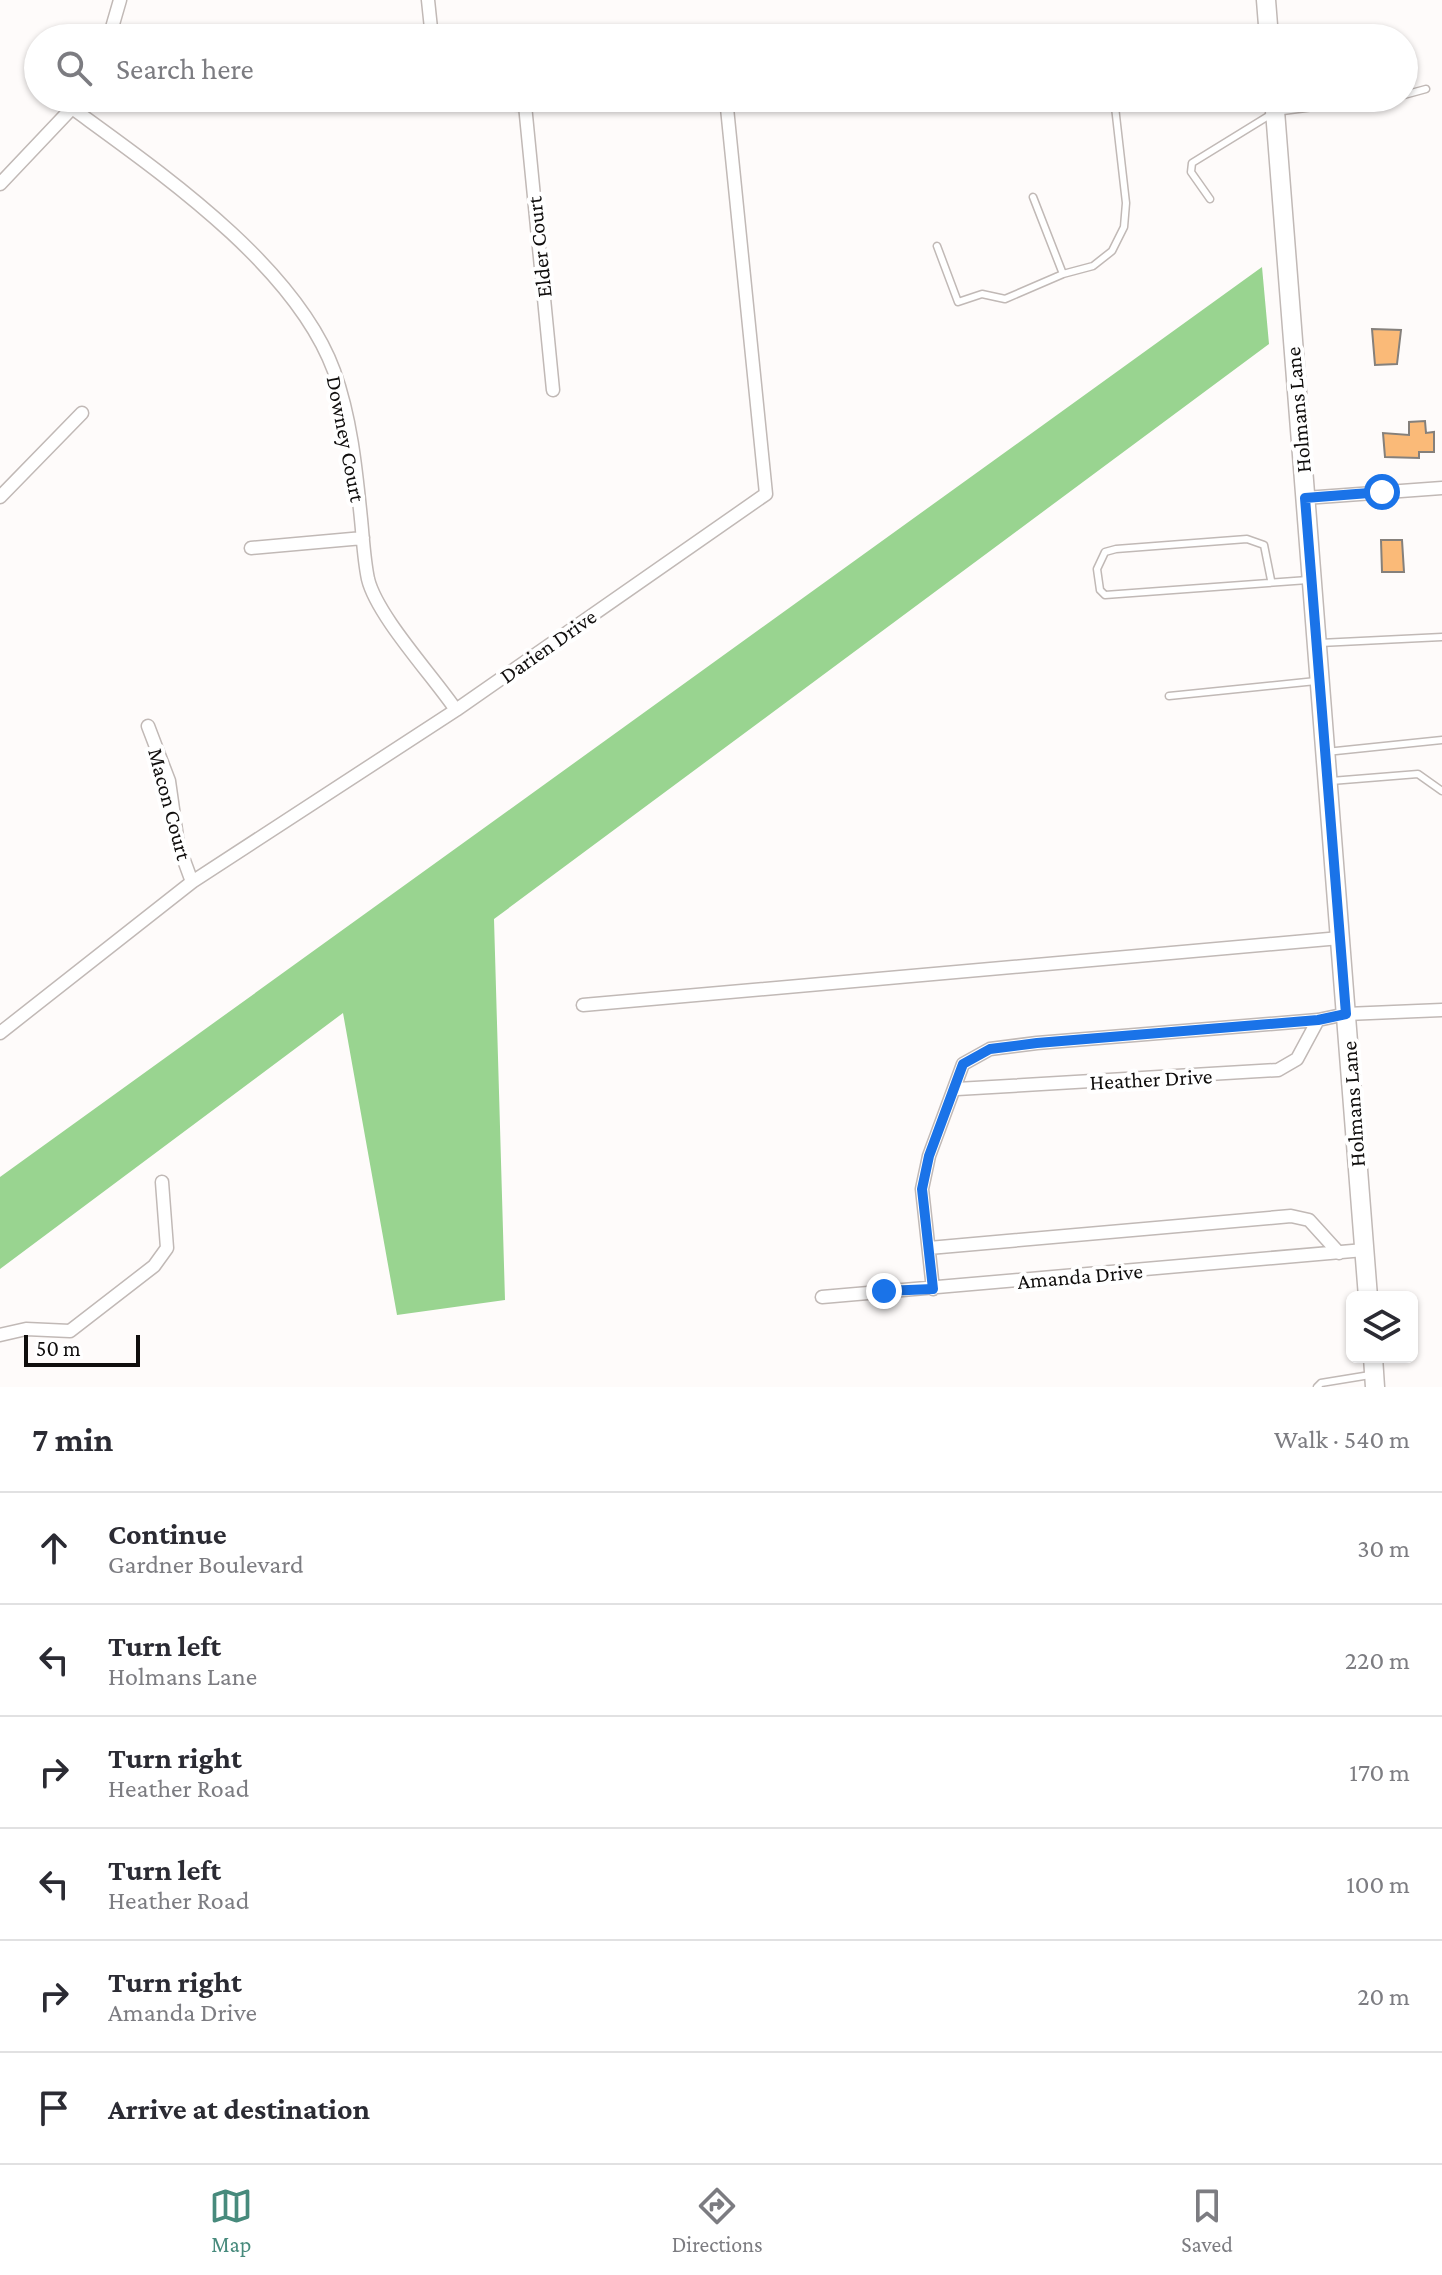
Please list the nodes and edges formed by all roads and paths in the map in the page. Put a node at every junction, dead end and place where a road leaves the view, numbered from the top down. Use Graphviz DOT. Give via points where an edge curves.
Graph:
graph roads {
  1 [pos="120,0"];
  2 [pos="428,0"];
  3 [pos="1266,0"];
  4 [pos="113,24"];
  5 [pos="431,24"];
  6 [pos="1268,24"];
  7 [pos="1426,89"];
  8 [pos="1418,91"];
  9 [pos="67,112"];
  10 [pos="86,112"];
  11 [pos="526,112"];
  12 [pos="727,112"];
  13 [pos="1116,112"];
  14 [pos="1264,112"];
  15 [pos="1275,112"];
  16 [pos="0,184"];
  17 [pos="1033,197"];
  18 [pos="1210,199"];
  19 [pos="937,246"];
  20 [pos="1063,274"];
  21 [pos="553,390"];
  22 [pos="82,413"];
  23 [pos="1442,488"];
  24 [pos="0,497"];
  25 [pos="1305,498"];
  26 [pos="363,538"];
  27 [pos="251,548"];
  28 [pos="1271,580"];
  29 [pos="1312,580"];
  30 [pos="1442,637"];
  31 [pos="1317,643"];
  32 [pos="1319,681"];
  33 [pos="1169,696"];
  34 [pos="456,710"];
  35 [pos="148,726"];
  36 [pos="1442,740"];
  37 [pos="1325,752"];
  38 [pos="1327,782"];
  39 [pos="1442,791"];
  40 [pos="192,882"];
  41 [pos="1340,938"];
  42 [pos="583,1005"];
  43 [pos="1442,1010"];
  44 [pos="1346,1014"];
  45 [pos="1318,1020"];
  46 [pos="2,1026"];
  47 [pos="957,1089"];
  48 [pos="162,1182"];
  49 [pos="929,1248"];
  50 [pos="1364,1250"];
  51 [pos="1339,1253"];
  52 [pos="933,1289"];
  53 [pos="1367,1291"];
  54 [pos="822,1297"];
  55 [pos="0,1335"];
  56 [pos="1374,1373"];
  57 [pos="1317,1387"];
  1 -- 4 [label="street"];
  2 -- 5 [label="street"];
  3 -- 6 [label="main road"];
  7 -- 8 [label="lane"];
  9 -- 16 [label="street"];
  10 -- 26 [label="street, Downey Court" via="205,208 305,313 333,370 344,412"];
  11 -- 21 [label="street, Elder Court"];
  12 -- 34 [label="street, Darien Drive" via="766,494"];
  13 -- 20 [label="lane" via="1124,227 1112,251 1093,266"];
  14 -- 18 [label="lane" via="1192,163 1191,172"];
  15 -- 25 [label="main road, Holmans Lane"];
  17 -- 20 [label="lane"];
  19 -- 20 [label="lane" via="958,302 982,294 1005,299"];
  22 -- 24 [label="street"];
  23 -- 25 [label="street"];
  25 -- 29 [label="main road, Holmans Lane"];
  26 -- 27 [label="street"];
  26 -- 34 [label="street, Downey Court" via="368,582"];
  28 -- 28 [label="lane" via="1105,595 1096,579 1105,552 1116,549 1247,539 1264,545"];
  28 -- 29 [label="lane"];
  29 -- 31 [label="main road, Holmans Lane"];
  30 -- 31 [label="lane"];
  31 -- 32 [label="main road, Holmans Lane"];
  32 -- 33 [label="lane"];
  32 -- 37 [label="main road, Holmans Lane"];
  34 -- 40 [label="street, Darien Drive"];
  35 -- 40 [label="street, Macon Court" via="169,781 178,844"];
  36 -- 37 [label="lane"];
  37 -- 38 [label="main road, Holmans Lane"];
  38 -- 39 [label="lane" via="1418,774"];
  38 -- 41 [label="main road, Holmans Lane"];
  40 -- 46 [label="street, Darien Drive"];
  41 -- 42 [label="street"];
  41 -- 44 [label="main road, Holmans Lane"];
  43 -- 44 [label="street"];
  44 -- 45 [label="street"];
  44 -- 50 [label="main road, Holmans Lane"];
  45 -- 47 [label="street" via="990,1049 963,1064"];
  45 -- 47 [label="street, Heather Drive" via="1297,1059 1278,1070"];
  47 -- 49 [label="street" via="929,1156 922,1189"];
  48 -- 55 [label="street" via="167,1248 154,1266 70,1331 26,1329"];
  49 -- 51 [label="street, Amanda Drive" via="1291,1216 1309,1220"];
  49 -- 52 [label="street"];
  50 -- 51 [label="street, Amanda Drive"];
  50 -- 53 [label="main road, Holmans Lane"];
  51 -- 52 [label="street, Amanda Drive"];
  52 -- 54 [label="street, Amanda Drive"];
  56 -- 57 [label="lane"];
}
